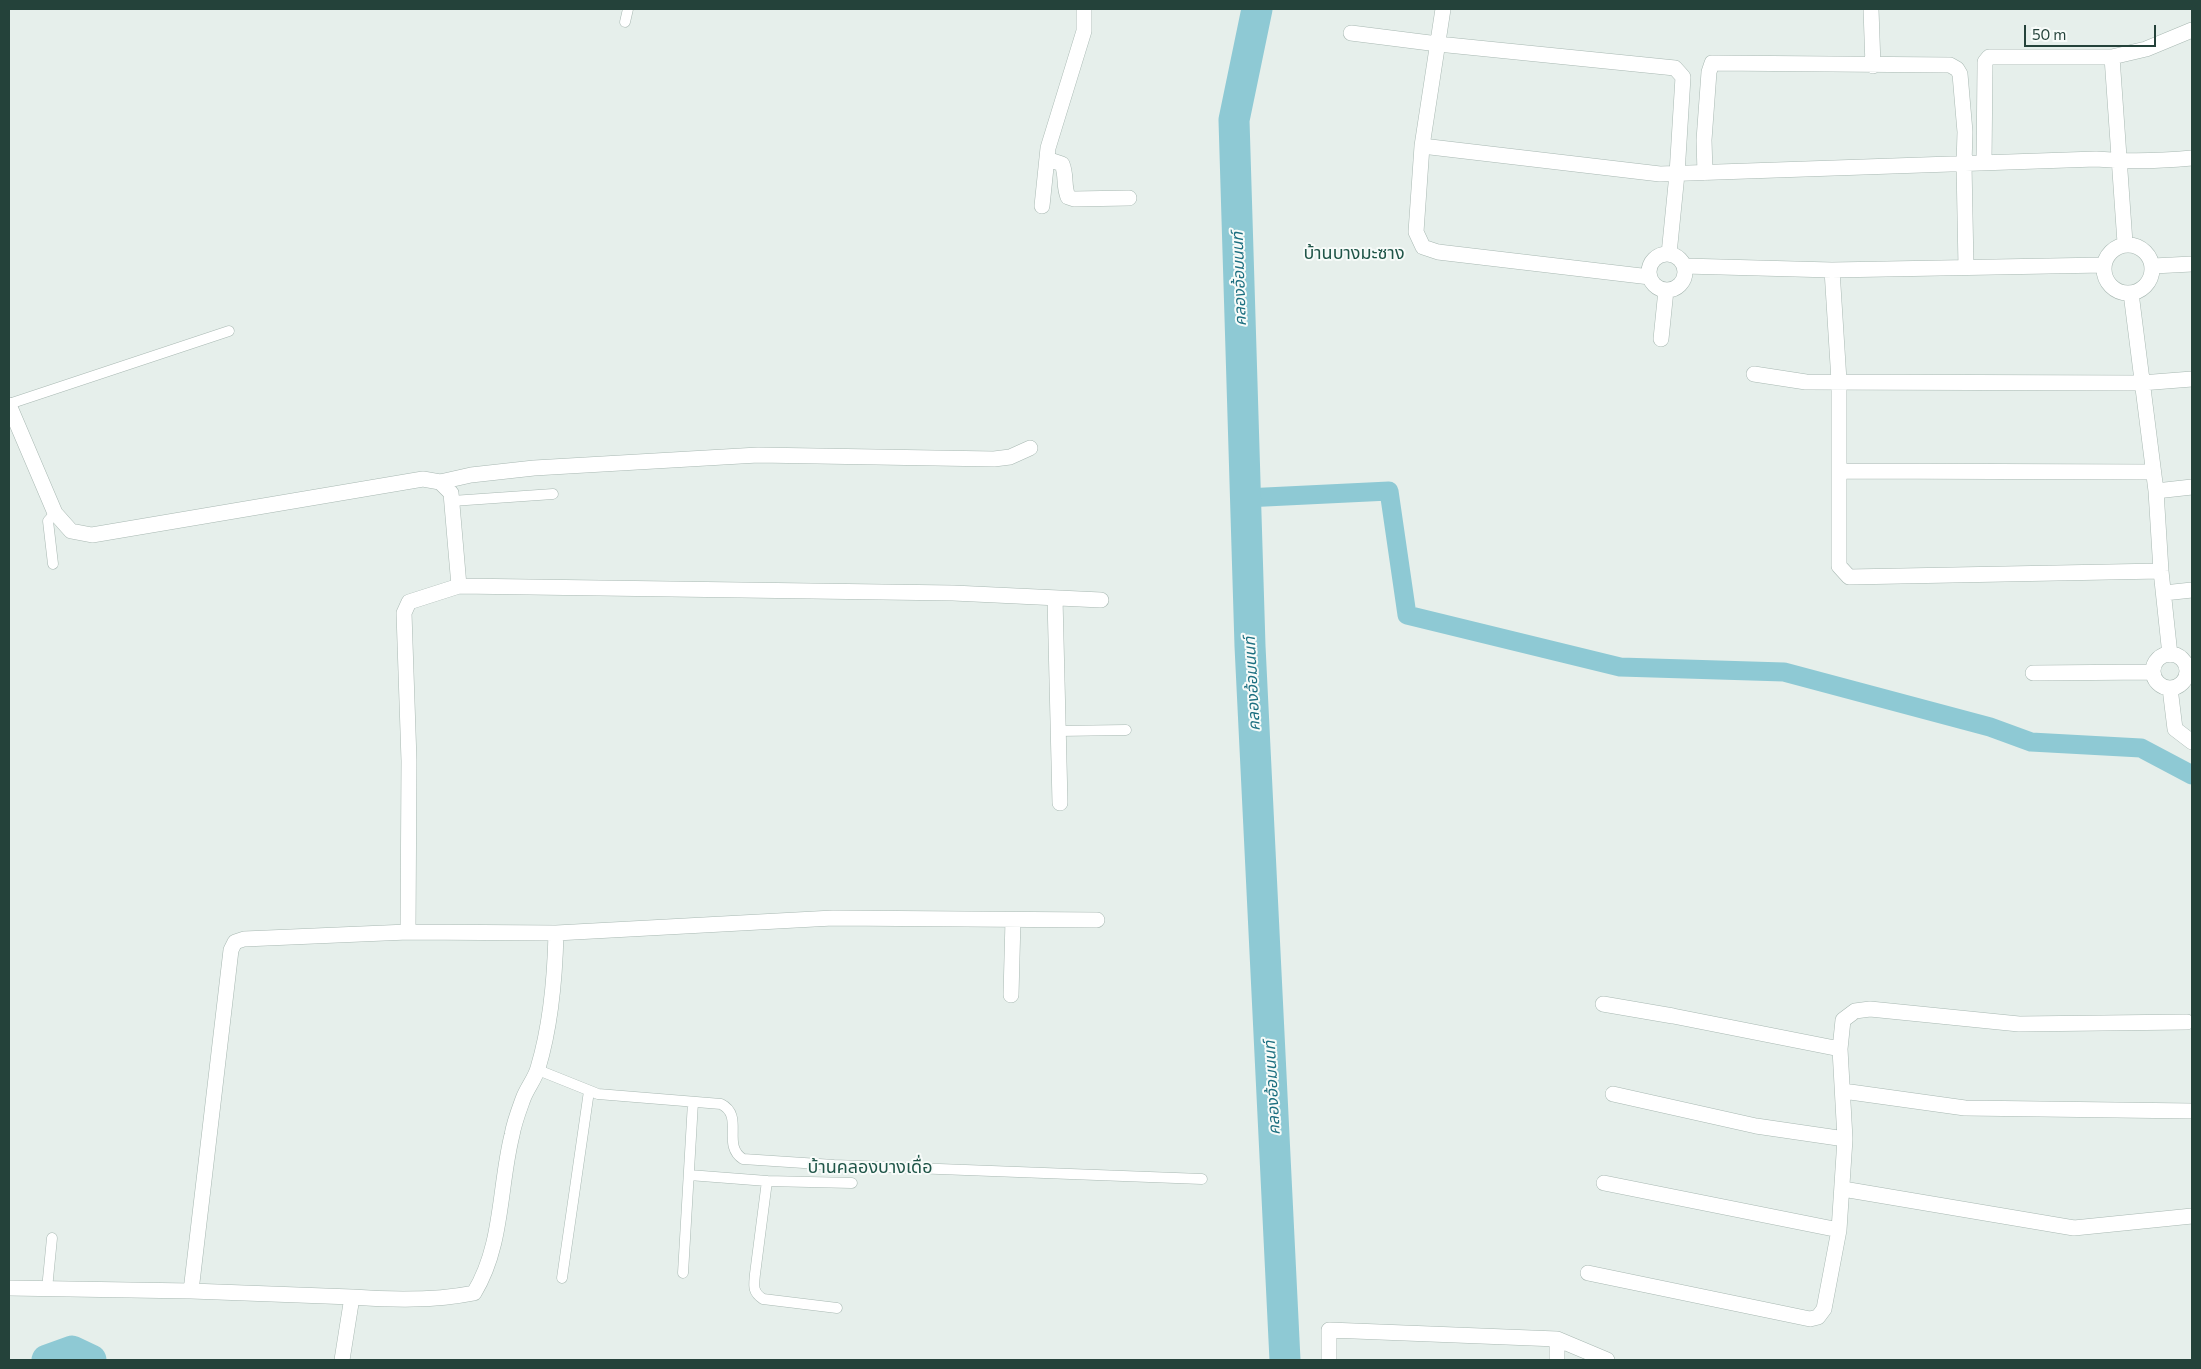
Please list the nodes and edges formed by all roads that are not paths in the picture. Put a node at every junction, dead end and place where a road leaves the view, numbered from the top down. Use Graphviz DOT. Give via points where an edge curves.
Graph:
graph roads {
  1 [pos="628,9"];
  2 [pos="1084,9"];
  3 [pos="1443,9"];
  4 [pos="1871,9"];
  5 [pos="625,22"];
  6 [pos="2192,30"];
  7 [pos="1351,33"];
  8 [pos="1438,44"];
  9 [pos="2112,57"];
  10 [pos="1873,66"];
  11 [pos="1422,146"];
  12 [pos="2192,158"];
  13 [pos="1047,159"];
  14 [pos="1984,162"];
  15 [pos="2120,162"];
  16 [pos="1964,164"];
  17 [pos="1705,173"];
  18 [pos="1678,174"];
  19 [pos="1129,198"];
  20 [pos="1042,206"];
  21 [pos="2125,244"];
  22 [pos="1669,254"];
  23 [pos="2192,264"];
  24 [pos="2104,265"];
  25 [pos="1684,266"];
  26 [pos="2152,266"];
  27 [pos="1966,267"];
  28 [pos="1832,270"];
  29 [pos="1650,278"];
  30 [pos="1666,290"];
  31 [pos="2131,293"];
  32 [pos="229,331"];
  33 [pos="1662,339"];
  34 [pos="1754,374"];
  35 [pos="2192,379"];
  36 [pos="1839,381"];
  37 [pos="2141,383"];
  38 [pos="9,404"];
  39 [pos="1030,448"];
  40 [pos="1839,471"];
  41 [pos="2153,472"];
  42 [pos="440,482"];
  43 [pos="2192,487"];
  44 [pos="2156,491"];
  45 [pos="553,494"];
  46 [pos="452,501"];
  47 [pos="55,513"];
  48 [pos="53,564"];
  49 [pos="2160,571"];
  50 [pos="459,586"];
  51 [pos="2192,590"];
  52 [pos="2164,593"];
  53 [pos="1055,598"];
  54 [pos="1100,600"];
  55 [pos="2170,654"];
  56 [pos="2153,672"];
  57 [pos="2033,673"];
  58 [pos="2181,686"];
  59 [pos="1126,730"];
  60 [pos="1058,731"];
  61 [pos="2192,742"];
  62 [pos="1060,803"];
  63 [pos="1014,920"];
  64 [pos="1097,920"];
  65 [pos="408,932"];
  66 [pos="556,933"];
  67 [pos="1011,995"];
  68 [pos="1603,1004"];
  69 [pos="2187,1022"];
  70 [pos="1840,1050"];
  71 [pos="538,1070"];
  72 [pos="589,1090"];
  73 [pos="1843,1091"];
  74 [pos="1613,1094"];
  75 [pos="693,1102"];
  76 [pos="2192,1111"];
  77 [pos="1845,1139"];
  78 [pos="689,1175"];
  79 [pos="1202,1179"];
  80 [pos="767,1181"];
  81 [pos="852,1183"];
  82 [pos="1604,1183"];
  83 [pos="1843,1189"];
  84 [pos="2192,1216"];
  85 [pos="1839,1230"];
  86 [pos="52,1238"];
  87 [pos="683,1273"];
  88 [pos="1588,1273"];
  89 [pos="562,1278"];
  90 [pos="9,1288"];
  91 [pos="48,1289"];
  92 [pos="192,1291"];
  93 [pos="352,1297"];
  94 [pos="837,1308"];
  95 [pos="1558,1339"];
  96 [pos="342,1360"];
  97 [pos="1328,1360"];
  98 [pos="1557,1360"];
  99 [pos="1607,1360"];
  1 -- 5 [label="lane"];
  2 -- 13 [label="street" via="1084,31"];
  3 -- 8 [label="street"];
  4 -- 10 [label="street"];
  6 -- 9 [label="street" via="2146,49"];
  7 -- 8 [label="street"];
  8 -- 11 [label="street"];
  8 -- 18 [label="street" via="1675,68 1683,77"];
  9 -- 14 [label="street" via="1992,56 1987,59"];
  9 -- 15 [label="street"];
  10 -- 16 [label="street" via="1950,65 1957,69 1965,132"];
  10 -- 17 [label="street" via="1712,63 1704,140"];
  11 -- 18 [label="street"];
  11 -- 29 [label="street" via="1416,232 1424,247 1438,252"];
  12 -- 15 [label="street"];
  13 -- 19 [label="street" via="1062,164 1066,173 1063,187 1074,199"];
  13 -- 20 [label="street"];
  14 -- 15 [label="street" via="2096,159"];
  14 -- 16 [label="street"];
  15 -- 21 [label="street"];
  16 -- 17 [label="street"];
  16 -- 27 [label="street"];
  17 -- 18 [label="street"];
  18 -- 22 [label="street"];
  21 -- 24 [label="street" via="2109,253"];
  21 -- 26 [label="street" via="2144,250"];
  22 -- 25 [label="street" via="1676,256"];
  22 -- 29 [label="street" via="1656,258 1649,270"];
  23 -- 26 [label="street"];
  24 -- 27 [label="street"];
  24 -- 31 [label="street" via="2107,280 2113,288"];
  25 -- 28 [label="street"];
  25 -- 30 [label="street" via="1684,280 1673,289"];
  26 -- 31 [label="street" via="2152,276 2147,284"];
  27 -- 28 [label="street"];
  28 -- 36 [label="street"];
  29 -- 30 [label="street" via="1659,288"];
  30 -- 33 [label="street"];
  31 -- 37 [label="street"];
  32 -- 38 [label="lane"];
  34 -- 36 [label="street" via="1806,382"];
  35 -- 37 [label="street"];
  36 -- 37 [label="street"];
  36 -- 40 [label="street"];
  37 -- 41 [label="street"];
  38 -- 47 [label="street"];
  39 -- 42 [label="street" via="1010,457 994,459 758,455 534,468"];
  40 -- 41 [label="street"];
  40 -- 49 [label="street" via="1839,566 1849,577"];
  41 -- 44 [label="street"];
  42 -- 46 [label="street" via="451,493"];
  42 -- 47 [label="street" via="423,479 92,535 71,531"];
  43 -- 44 [label="street"];
  44 -- 49 [label="street"];
  45 -- 46 [label="lane"];
  46 -- 50 [label="street"];
  47 -- 48 [label="lane" via="48,521"];
  49 -- 52 [label="street"];
  50 -- 53 [label="street" via="953,593"];
  50 -- 65 [label="street" via="409,602 404,613 409,761"];
  51 -- 52 [label="street"];
  52 -- 55 [label="street"];
  53 -- 54 [label="street"];
  53 -- 60 [label="street"];
  55 -- 56 [label="street" via="2158,660"];
  55 -- 58 [label="street" via="2185,665"];
  56 -- 57 [label="street"];
  56 -- 58 [label="street" via="2158,683"];
  58 -- 61 [label="street" via="2175,729"];
  59 -- 60 [label="lane"];
  60 -- 62 [label="street"];
  63 -- 64 [label="street"];
  63 -- 66 [label="street" via="833,918"];
  63 -- 67 [label="street"];
  65 -- 66 [label="street"];
  65 -- 92 [label="street" via="235,942 230,960"];
  66 -- 71 [label="street" via="555,969"];
  68 -- 70 [label="street"];
  69 -- 70 [label="street" via="2018,1024 1870,1009 1855,1012 1843,1020"];
  70 -- 73 [label="street"];
  71 -- 72 [label="lane"];
  71 -- 93 [label="street" via="523,1098 512,1134 486,1274 474,1292 445,1299"];
  72 -- 75 [label="lane" via="598,1094"];
  72 -- 89 [label="lane"];
  73 -- 76 [label="street" via="1965,1108"];
  73 -- 77 [label="street"];
  74 -- 77 [label="street" via="1756,1126"];
  75 -- 78 [label="lane"];
  75 -- 79 [label="lane" via="721,1104 728,1108 732,1116 733,1148 743,1159"];
  77 -- 83 [label="street"];
  78 -- 80 [label="lane"];
  78 -- 87 [label="lane"];
  80 -- 81 [label="lane"];
  80 -- 94 [label="lane" via="753,1289 763,1299"];
  82 -- 85 [label="street"];
  83 -- 84 [label="street" via="2074,1228"];
  83 -- 85 [label="street"];
  85 -- 88 [label="street" via="1824,1309 1818,1317 1810,1319"];
  86 -- 91 [label="lane"];
  90 -- 91 [label="street"];
  91 -- 92 [label="street"];
  92 -- 93 [label="street"];
  93 -- 96 [label="street"];
  95 -- 97 [label="street" via="1329,1330"];
  95 -- 98 [label="street"];
  95 -- 99 [label="street"];
}
